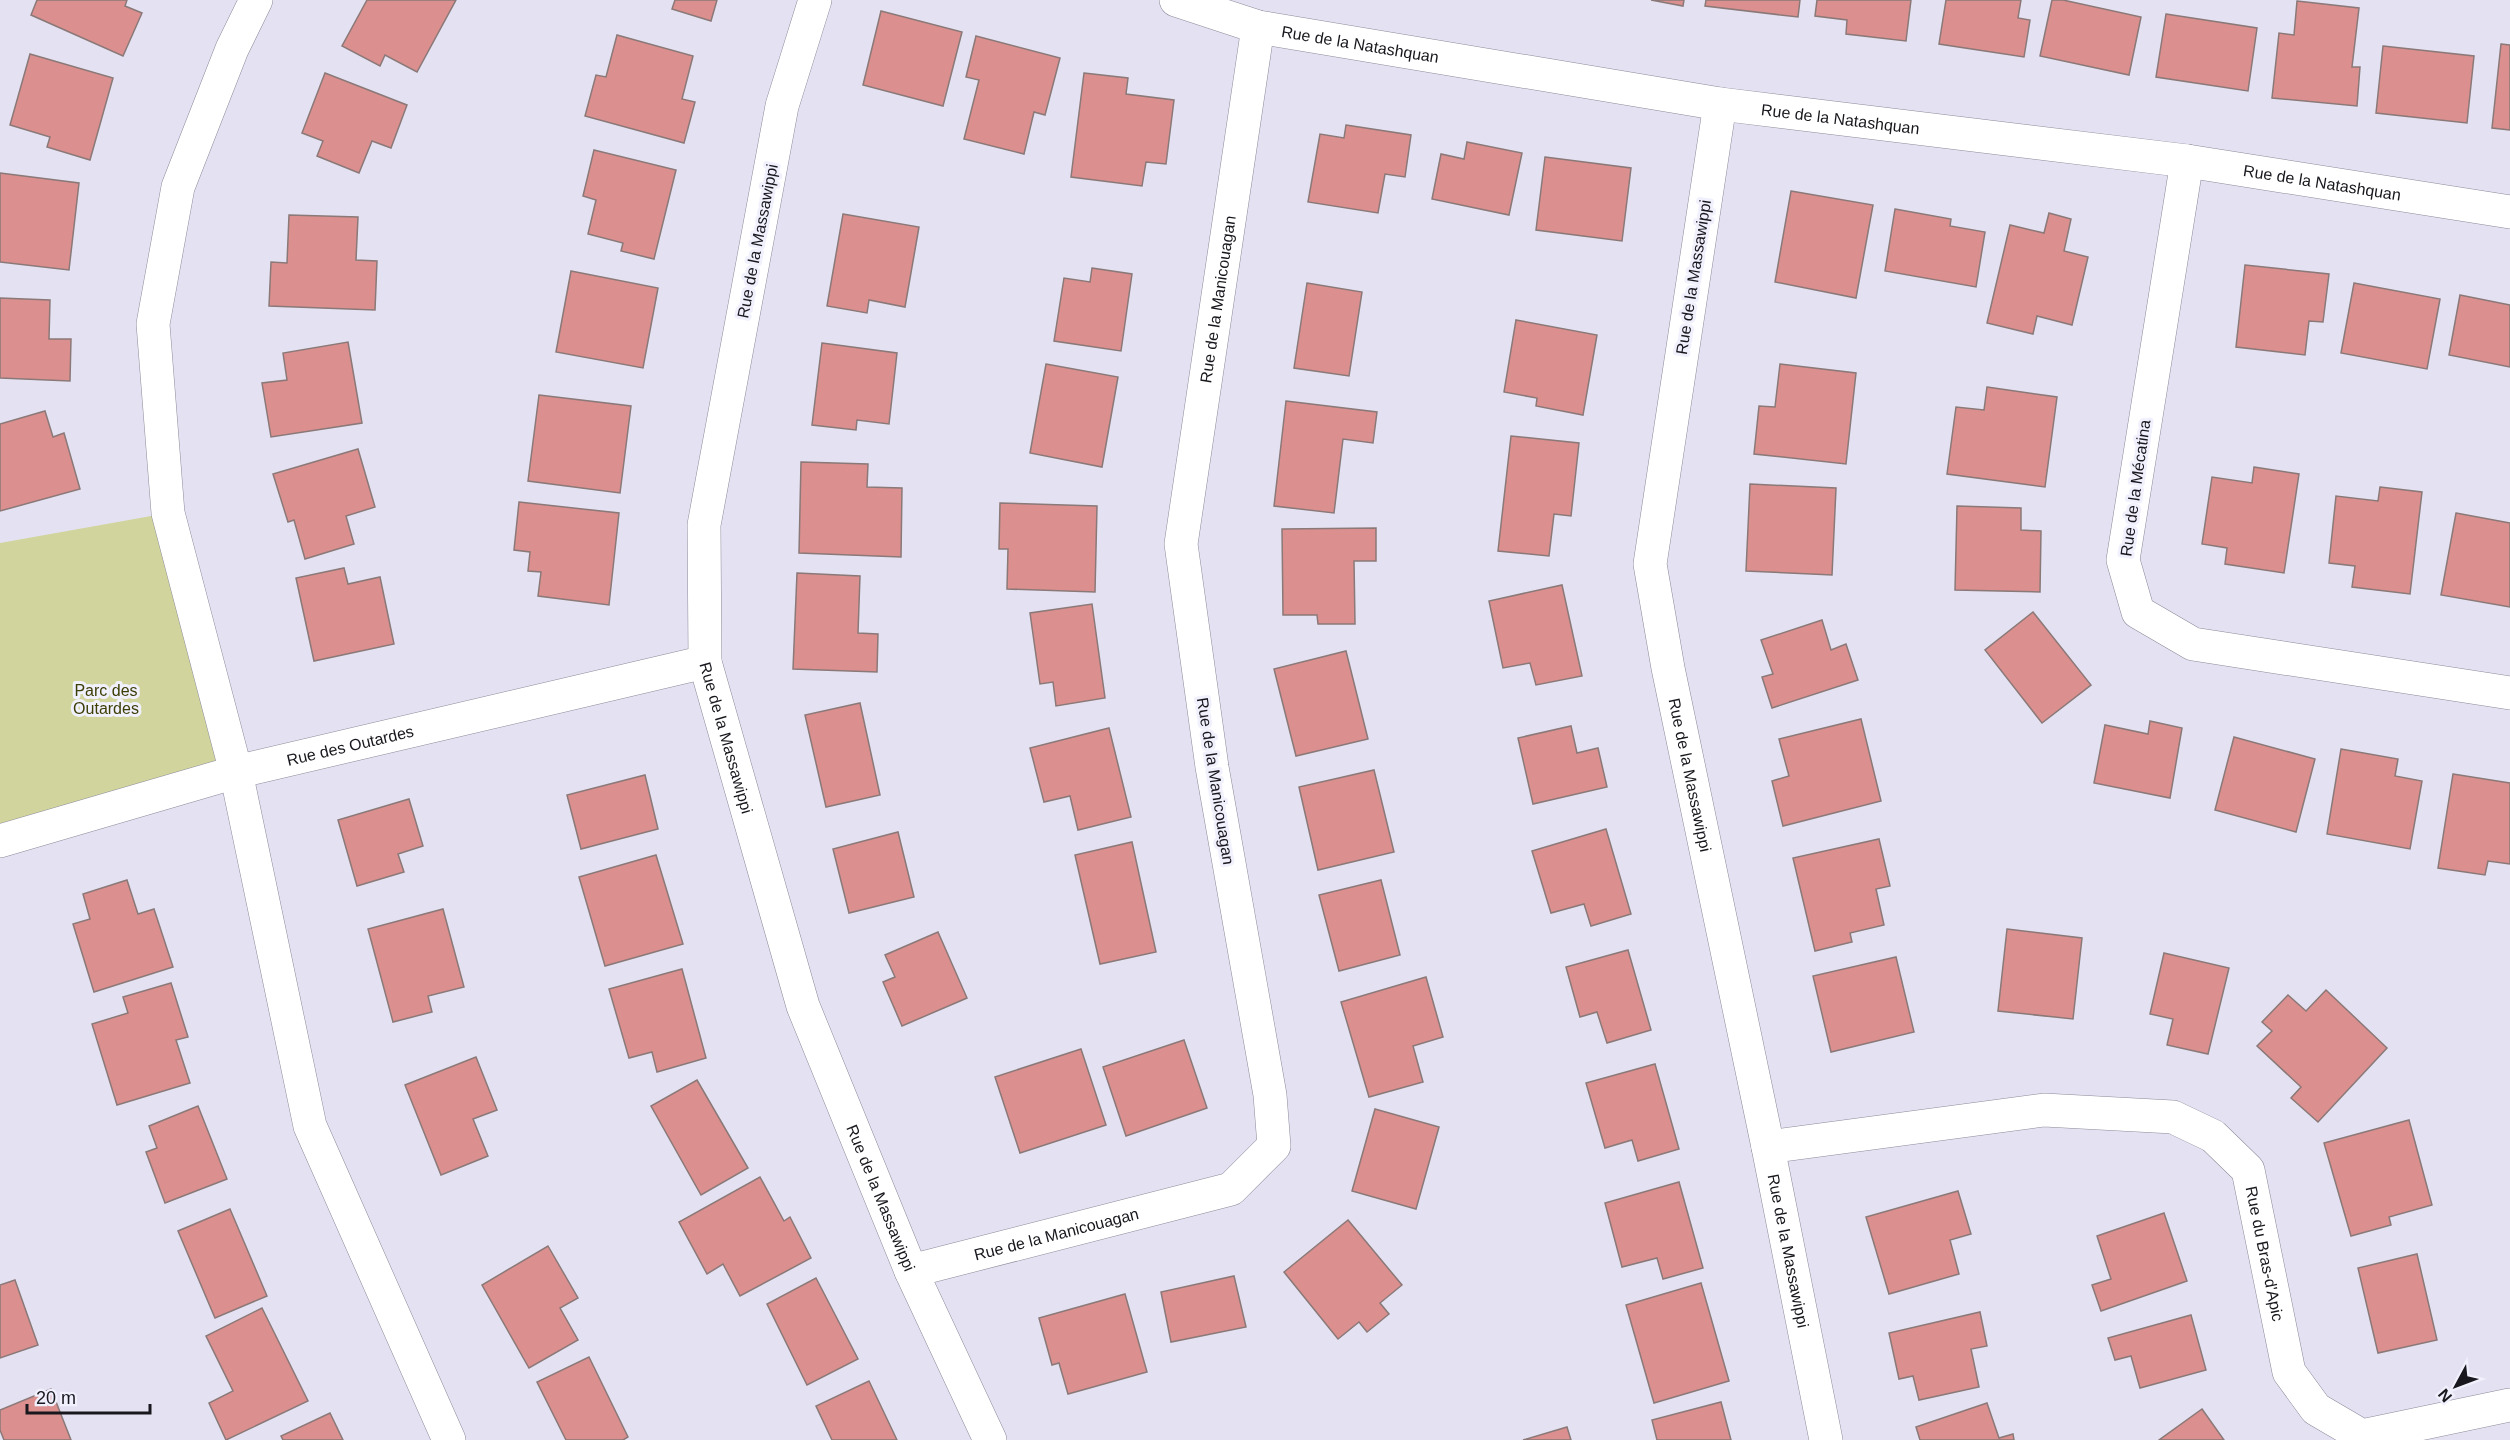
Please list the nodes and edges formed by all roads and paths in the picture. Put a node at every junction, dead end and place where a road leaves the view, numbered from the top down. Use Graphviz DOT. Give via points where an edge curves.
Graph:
graph roads {
  1 [pos="256,0"];
  2 [pos="815,0"];
  3 [pos="1176,0"];
  4 [pos="1258,27"];
  5 [pos="1720,104"];
  6 [pos="2187,161"];
  7 [pos="2510,212"];
  8 [pos="705,662"];
  9 [pos="2510,693"];
  10 [pos="236,772"];
  11 [pos="0,842"];
  12 [pos="1768,1147"];
  13 [pos="911,1271"];
  14 [pos="2510,1405"];
  15 [pos="449,1440"];
  16 [pos="990,1440"];
  17 [pos="1826,1440"];
  1 -- 10 [label="street" via="232,49 178,187 153,324 168,513"];
  2 -- 8 [label="street, Rue de la Massawippi" via="782,106 705,525"];
  3 -- 4 [label="street, Rue de la Natashquan"];
  4 -- 5 [label="street, Rue de la Natashquan"];
  4 -- 13 [label="street, Rue de la Manicouagan" via="1181,544 1212,767 1270,1095 1274,1146 1231,1189"];
  5 -- 6 [label="street, Rue de la Natashquan"];
  5 -- 12 [label="street, Rue de la Massawippi" via="1650,564"];
  6 -- 7 [label="street, Rue de la Natashquan"];
  6 -- 9 [label="street, Rue de la Mécatina" via="2123,560 2138,612 2193,644"];
  8 -- 10 [label="street, Rue des Outardes"];
  8 -- 13 [label="street, Rue de la Massawippi" via="803,1006"];
  10 -- 11 [label="street, Rue des Outardes"];
  10 -- 15 [label="street" via="310,1126"];
  12 -- 14 [label="street, Rue du Bras-d'Apic" via="2044,1110 2173,1117 2213,1136 2248,1170 2289,1372 2316,1409 2362,1436"];
  12 -- 17 [label="street, Rue de la Massawippi"];
  13 -- 16 [label="street, Rue de la Massawippi"];
}
